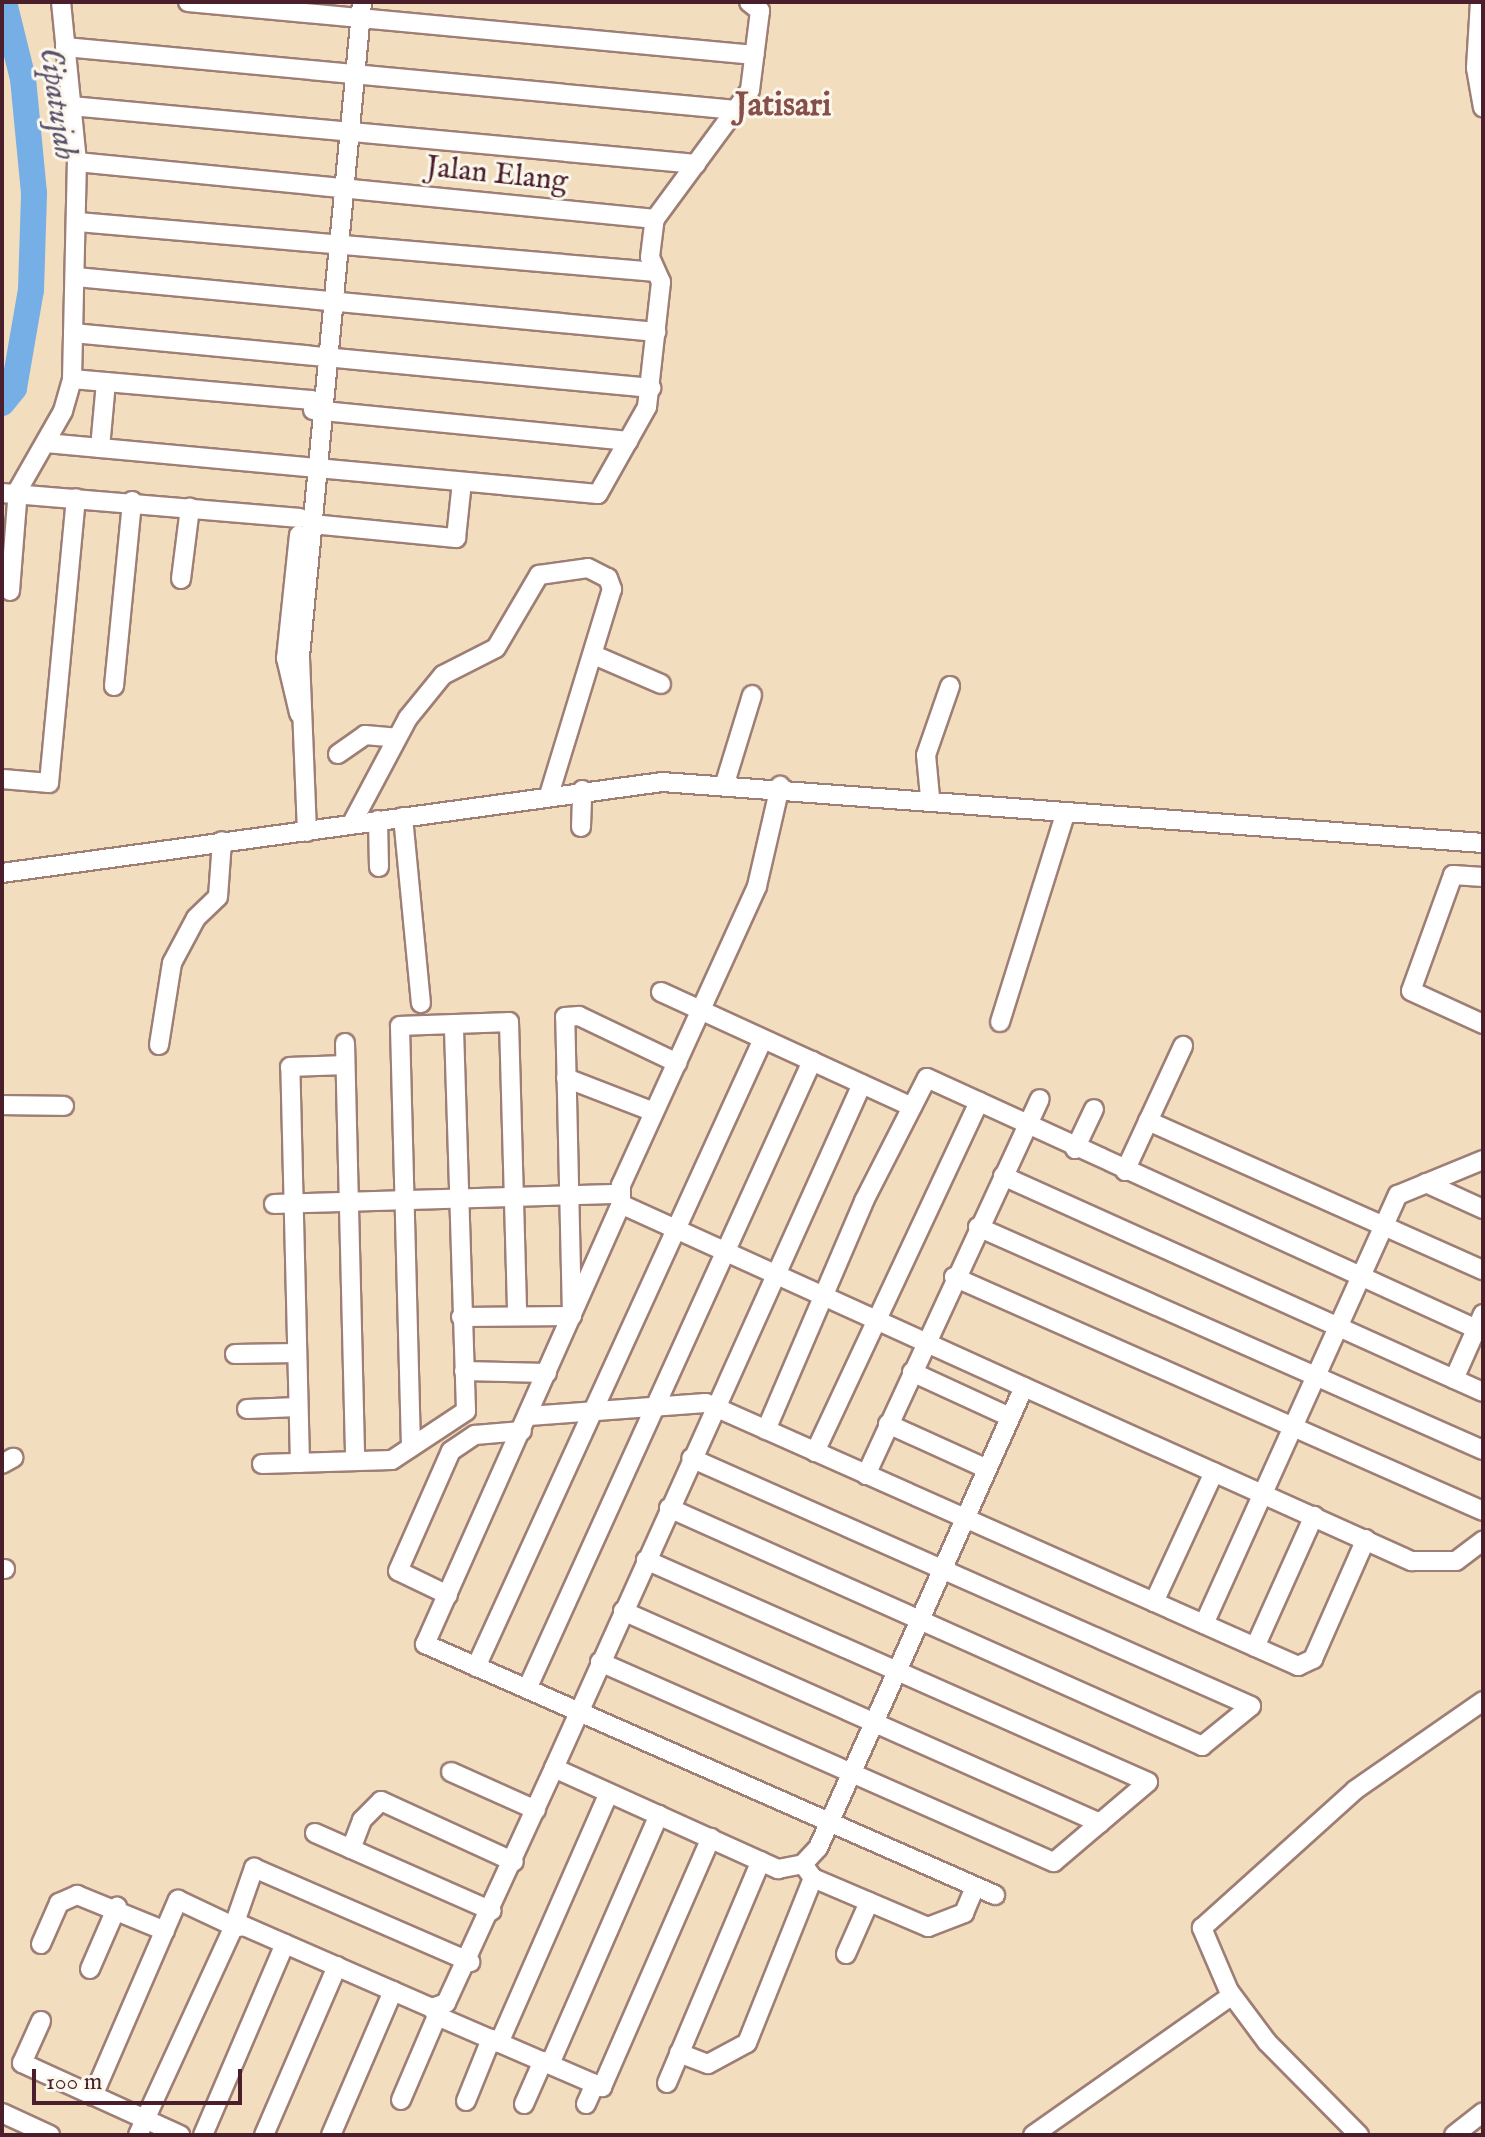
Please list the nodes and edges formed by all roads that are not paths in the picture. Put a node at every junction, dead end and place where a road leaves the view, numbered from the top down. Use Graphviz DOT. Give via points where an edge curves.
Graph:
graph roads {
  1 [pos="61,2"];
  2 [pos="188,2"];
  3 [pos="749,2"];
  4 [pos="1480,2"];
  5 [pos="356,10"];
  6 [pos="65,47"];
  7 [pos="755,55"];
  8 [pos="349,76"];
  9 [pos="71,106"];
  10 [pos="1483,107"];
  11 [pos="736,110"];
  12 [pos="344,132"];
  13 [pos="77,162"];
  14 [pos="696,164"];
  15 [pos="339,188"];
  16 [pos="655,219"];
  17 [pos="78,222"];
  18 [pos="333,244"];
  19 [pos="656,272"];
  20 [pos="76,277"];
  21 [pos="328,301"];
  22 [pos="656,332"];
  23 [pos="73,333"];
  24 [pos="322,357"];
  25 [pos="72,379"];
  26 [pos="106,382"];
  27 [pos="651,388"];
  28 [pos="315,407"];
  29 [pos="628,441"];
  30 [pos="46,443"];
  31 [pos="100,448"];
  32 [pos="312,468"];
  33 [pos="462,482"];
  34 [pos="10,492"];
  35 [pos="76,498"];
  36 [pos="132,501"];
  37 [pos="190,508"];
  38 [pos="306,521"];
  39 [pos="7,566"];
  40 [pos="181,579"];
  41 [pos="10,591"];
  42 [pos="594,655"];
  43 [pos="661,684"];
  44 [pos="114,686"];
  45 [pos="950,686"];
  46 [pos="752,695"];
  47 [pos="397,738"];
  48 [pos="338,754"];
  49 [pos="2,779"];
  50 [pos="725,783"];
  51 [pos="780,786"];
  52 [pos="582,790"];
  53 [pos="549,795"];
  54 [pos="930,797"];
  55 [pos="1065,815"];
  56 [pos="403,817"];
  57 [pos="378,820"];
  58 [pos="351,825"];
  59 [pos="581,827"];
  60 [pos="307,832"];
  61 [pos="222,841"];
  62 [pos="1483,843"];
  63 [pos="379,867"];
  64 [pos="2,873"];
  65 [pos="1483,877"];
  66 [pos="661,992"];
  67 [pos="421,1003"];
  68 [pos="701,1011"];
  69 [pos="1000,1022"];
  70 [pos="454,1024"];
  71 [pos="1483,1024"];
  72 [pos="763,1039"];
  73 [pos="345,1043"];
  74 [pos="159,1045"];
  75 [pos="1183,1046"];
  76 [pos="812,1061"];
  77 [pos="677,1063"];
  78 [pos="345,1065"];
  79 [pos="566,1078"];
  80 [pos="862,1084"];
  81 [pos="1040,1099"];
  82 [pos="979,1102"];
  83 [pos="2,1105"];
  84 [pos="64,1106"];
  85 [pos="912,1107"];
  86 [pos="1094,1109"];
  87 [pos="654,1112"];
  88 [pos="1148,1121"];
  89 [pos="1027,1126"];
  90 [pos="1075,1149"];
  91 [pos="1483,1160"];
  92 [pos="1125,1171"];
  93 [pos="1003,1176"];
  94 [pos="1426,1183"];
  95 [pos="569,1196"];
  96 [pos="511,1197"];
  97 [pos="455,1199"];
  98 [pos="621,1199"];
  99 [pos="400,1200"];
  100 [pos="346,1202"];
  101 [pos="283,1204"];
  102 [pos="1483,1209"];
  103 [pos="1384,1226"];
  104 [pos="978,1227"];
  105 [pos="671,1230"];
  106 [pos="723,1253"];
  107 [pos="1483,1270"];
  108 [pos="772,1275"];
  109 [pos="954,1277"];
  110 [pos="1361,1277"];
  111 [pos="823,1298"];
  112 [pos="517,1314"];
  113 [pos="572,1316"];
  114 [pos="461,1317"];
  115 [pos="874,1321"];
  116 [pos="1481,1325"];
  117 [pos="1347,1331"];
  118 [pos="925,1343"];
  119 [pos="1383,1347"];
  120 [pos="296,1353"];
  121 [pos="235,1354"];
  122 [pos="464,1371"];
  123 [pos="912,1372"];
  124 [pos="547,1373"];
  125 [pos="1317,1377"];
  126 [pos="1454,1379"];
  127 [pos="1024,1387"];
  128 [pos="1483,1392"];
  129 [pos="714,1406"];
  130 [pos="298,1407"];
  131 [pos="655,1407"];
  132 [pos="247,1409"];
  133 [pos="592,1412"];
  134 [pos="1010,1417"];
  135 [pos="526,1423"];
  136 [pos="888,1424"];
  137 [pos="1295,1427"];
  138 [pos="766,1430"];
  139 [pos="411,1447"];
  140 [pos="1483,1450"];
  141 [pos="815,1452"];
  142 [pos="691,1458"];
  143 [pos="355,1461"];
  144 [pos="300,1463"];
  145 [pos="262,1464"];
  146 [pos="987,1469"];
  147 [pos="1214,1472"];
  148 [pos="866,1475"];
  149 [pos="1264,1494"];
  150 [pos="669,1508"];
  151 [pos="1483,1511"];
  152 [pos="1314,1516"];
  153 [pos="964,1518"];
  154 [pos="1366,1539"];
  155 [pos="1483,1541"];
  156 [pos="646,1560"];
  157 [pos="940,1570"];
  158 [pos="448,1595"];
  159 [pos="1154,1602"];
  160 [pos="623,1611"];
  161 [pos="916,1619"];
  162 [pos="1204,1624"];
  163 [pos="1255,1647"];
  164 [pos="600,1662"];
  165 [pos="476,1667"];
  166 [pos="894,1670"];
  167 [pos="527,1689"];
  168 [pos="1483,1701"];
  169 [pos="578,1712"];
  170 [pos="872,1721"];
  171 [pos="554,1768"];
  172 [pos="451,1772"];
  173 [pos="850,1772"];
  174 [pos="609,1793"];
  175 [pos="536,1810"];
  176 [pos="659,1815"];
  177 [pos="828,1823"];
  178 [pos="1100,1823"];
  179 [pos="315,1833"];
  180 [pos="711,1838"];
  181 [pos="351,1849"];
  182 [pos="761,1861"];
  183 [pos="514,1862"];
  184 [pos="808,1871"];
  185 [pos="975,1887"];
  186 [pos="995,1895"];
  187 [pos="869,1902"];
  188 [pos="117,1907"];
  189 [pos="492,1911"];
  190 [pos="231,1926"];
  191 [pos="165,1931"];
  192 [pos="41,1944"];
  193 [pos="285,1944"];
  194 [pos="846,1954"];
  195 [pos="470,1962"];
  196 [pos="337,1966"];
  197 [pos="90,1969"];
  198 [pos="393,1991"];
  199 [pos="1232,1995"];
  200 [pos="435,2012"];
  201 [pos="41,2021"];
  202 [pos="495,2041"];
  203 [pos="679,2053"];
  204 [pos="546,2063"];
  205 [pos="667,2083"];
  206 [pos="595,2084"];
  207 [pos="93,2096"];
  208 [pos="401,2100"];
  209 [pos="466,2101"];
  210 [pos="524,2104"];
  211 [pos="586,2104"];
  212 [pos="1483,2112"];
  213 [pos="2,2113"];
  214 [pos="141,2127"];
  215 [pos="50,2135"];
  216 [pos="180,2135"];
  217 [pos="203,2135"];
  218 [pos="264,2135"];
  219 [pos="331,2135"];
  220 [pos="1033,2135"];
  221 [pos="1359,2135"];
  222 [pos="1454,2135"];
  1 -- 6 [label="street"];
  2 -- 5 [label="street"];
  3 -- 7 [label="street" via="760,11"];
  4 -- 10 [label="street" via="1476,68"];
  5 -- 7 [label="street"];
  5 -- 8 [label="street"];
  6 -- 8 [label="street"];
  6 -- 9 [label="street"];
  7 -- 11 [label="street" via="750,90"];
  8 -- 11 [label="street"];
  8 -- 12 [label="street"];
  9 -- 12 [label="street"];
  9 -- 13 [label="street"];
  11 -- 14 [label="street"];
  12 -- 14 [label="street"];
  12 -- 15 [label="street"];
  13 -- 15 [label="street, Jalan Elang"];
  13 -- 17 [label="street"];
  14 -- 16 [label="street"];
  15 -- 16 [label="street, Jalan Elang"];
  15 -- 18 [label="street"];
  16 -- 19 [label="street" via="650,257"];
  17 -- 18 [label="street"];
  17 -- 20 [label="street"];
  18 -- 19 [label="street"];
  18 -- 21 [label="street"];
  19 -- 22 [label="street"];
  20 -- 21 [label="street"];
  20 -- 23 [label="street"];
  21 -- 22 [label="street"];
  21 -- 24 [label="street"];
  22 -- 27 [label="street"];
  23 -- 24 [label="street"];
  23 -- 25 [label="street"];
  24 -- 27 [label="street"];
  24 -- 28 [label="street"];
  25 -- 26 [label="street"];
  25 -- 30 [label="street"];
  26 -- 28 [label="street"];
  26 -- 31 [label="street"];
  27 -- 29 [label="street"];
  28 -- 29 [label="street"];
  28 -- 32 [label="street"];
  29 -- 33 [label="street" via="598,494"];
  30 -- 31 [label="street"];
  30 -- 34 [label="street"];
  31 -- 32 [label="street"];
  32 -- 33 [label="street"];
  32 -- 38 [label="street"];
  33 -- 38 [label="street" via="456,538"];
  34 -- 35 [label="street"];
  34 -- 39 [label="street"];
  35 -- 36 [label="street"];
  35 -- 49 [label="street" via="49,783"];
  36 -- 37 [label="street"];
  36 -- 44 [label="street"];
  37 -- 38 [label="street"];
  37 -- 40 [label="street"];
  38 -- 60 [label="street" via="299,713"];
  39 -- 41 [label="street"];
  42 -- 43 [label="street"];
  42 -- 47 [label="street" via="611,581 588,568 543,572 496,648 443,675"];
  42 -- 53 [label="street"];
  45 -- 54 [label="street" via="926,755"];
  46 -- 50 [label="street"];
  47 -- 48 [label="street" via="365,735"];
  47 -- 58 [label="street"];
  50 -- 51 [label="street"];
  50 -- 52 [label="street"];
  51 -- 54 [label="street"];
  51 -- 68 [label="street" via="757,886"];
  52 -- 53 [label="street"];
  52 -- 59 [label="street"];
  53 -- 56 [label="street"];
  54 -- 55 [label="street"];
  55 -- 62 [label="street"];
  55 -- 69 [label="street"];
  56 -- 57 [label="street"];
  56 -- 67 [label="street"];
  57 -- 58 [label="street"];
  57 -- 63 [label="street"];
  58 -- 60 [label="street"];
  60 -- 61 [label="street"];
  61 -- 64 [label="street"];
  61 -- 74 [label="street" via="218,897 196,918 172,963"];
  65 -- 71 [label="street" via="1453,875 1411,991"];
  66 -- 68 [label="street"];
  68 -- 72 [label="street"];
  68 -- 77 [label="street"];
  70 -- 96 [label="street" via="509,1022"];
  70 -- 97 [label="street"];
  70 -- 99 [label="street" via="400,1026"];
  72 -- 76 [label="street"];
  72 -- 105 [label="street"];
  73 -- 78 [label="street"];
  75 -- 88 [label="street"];
  76 -- 80 [label="street"];
  76 -- 106 [label="street"];
  77 -- 79 [label="street" via="579,1016 565,1017"];
  77 -- 87 [label="street"];
  78 -- 100 [label="street"];
  78 -- 101 [label="street" via="290,1067"];
  79 -- 87 [label="street"];
  79 -- 95 [label="street"];
  80 -- 85 [label="street"];
  80 -- 108 [label="street"];
  81 -- 89 [label="street"];
  82 -- 85 [label="street" via="927,1078"];
  82 -- 89 [label="street"];
  82 -- 115 [label="street"];
  83 -- 84 [label="street"];
  85 -- 111 [label="street"];
  86 -- 90 [label="street"];
  87 -- 98 [label="street"];
  88 -- 92 [label="street"];
  88 -- 103 [label="street"];
  89 -- 90 [label="street"];
  89 -- 93 [label="street"];
  90 -- 92 [label="street"];
  91 -- 94 [label="street"];
  92 -- 110 [label="street"];
  93 -- 104 [label="street"];
  93 -- 117 [label="street"];
  94 -- 102 [label="street"];
  94 -- 103 [label="street" via="1398,1195"];
  95 -- 96 [label="street"];
  95 -- 98 [label="street"];
  95 -- 113 [label="street"];
  96 -- 97 [label="street"];
  96 -- 112 [label="street"];
  97 -- 99 [label="street"];
  97 -- 114 [label="street"];
  98 -- 105 [label="street"];
  98 -- 113 [label="street"];
  99 -- 100 [label="street"];
  99 -- 139 [label="street"];
  100 -- 101 [label="street"];
  100 -- 143 [label="street"];
  101 -- 120 [label="street"];
  103 -- 107 [label="street"];
  103 -- 110 [label="street"];
  104 -- 109 [label="street"];
  104 -- 125 [label="street"];
  105 -- 106 [label="street"];
  105 -- 133 [label="street"];
  106 -- 108 [label="street"];
  106 -- 131 [label="street"];
  108 -- 111 [label="street"];
  108 -- 129 [label="street"];
  109 -- 118 [label="street"];
  109 -- 137 [label="street"];
  110 -- 116 [label="street"];
  110 -- 117 [label="street"];
  111 -- 115 [label="street"];
  111 -- 138 [label="street"];
  112 -- 113 [label="street"];
  112 -- 114 [label="street"];
  113 -- 124 [label="street"];
  114 -- 122 [label="street"];
  115 -- 118 [label="street"];
  115 -- 141 [label="street"];
  116 -- 126 [label="street"];
  117 -- 119 [label="street"];
  117 -- 125 [label="street"];
  118 -- 123 [label="street"];
  118 -- 127 [label="street"];
  119 -- 126 [label="street"];
  119 -- 128 [label="street"];
  120 -- 121 [label="street"];
  120 -- 130 [label="street"];
  122 -- 124 [label="street"];
  122 -- 139 [label="street" via="466,1411"];
  123 -- 134 [label="street"];
  123 -- 136 [label="street"];
  124 -- 135 [label="street"];
  125 -- 137 [label="street"];
  125 -- 140 [label="street"];
  126 -- 128 [label="street"];
  127 -- 134 [label="street"];
  127 -- 147 [label="street"];
  129 -- 131 [label="street"];
  129 -- 138 [label="street"];
  129 -- 142 [label="street"];
  130 -- 132 [label="street"];
  130 -- 144 [label="street"];
  131 -- 133 [label="street"];
  131 -- 167 [label="street"];
  133 -- 135 [label="street"];
  133 -- 165 [label="street"];
  134 -- 146 [label="street"];
  135 -- 158 [label="street"];
  135 -- 158 [label="street" via="475,1435 445,1464 398,1571"];
  136 -- 146 [label="street"];
  136 -- 148 [label="street"];
  137 -- 149 [label="street"];
  137 -- 151 [label="street"];
  138 -- 141 [label="street"];
  139 -- 143 [label="street" via="392,1460"];
  141 -- 148 [label="street"];
  142 -- 150 [label="street"];
  142 -- 157 [label="street"];
  143 -- 144 [label="street"];
  144 -- 145 [label="street"];
  146 -- 153 [label="street"];
  147 -- 149 [label="street"];
  147 -- 159 [label="street"];
  148 -- 153 [label="street"];
  149 -- 152 [label="street"];
  149 -- 162 [label="street"];
  150 -- 156 [label="street"];
  150 -- 161 [label="street"];
  152 -- 154 [label="street"];
  152 -- 163 [label="street"];
  153 -- 157 [label="street"];
  153 -- 159 [label="street"];
  154 -- 155 [label="street" via="1434,1564 1456,1561"];
  154 -- 163 [label="street" via="1313,1659 1298,1666"];
  156 -- 160 [label="street"];
  156 -- 166 [label="street"];
  157 -- 161 [label="street"];
  157 -- 161 [label="street" via="1251,1706 1202,1746"];
  158 -- 165 [label="street" via="425,1644"];
  159 -- 162 [label="street"];
  160 -- 164 [label="street"];
  160 -- 170 [label="street"];
  161 -- 166 [label="street"];
  162 -- 163 [label="street"];
  164 -- 169 [label="street"];
  164 -- 173 [label="street"];
  165 -- 167 [label="street"];
  166 -- 170 [label="street"];
  166 -- 178 [label="street" via="1148,1782"];
  167 -- 169 [label="street"];
  168 -- 199 [label="street" via="1355,1790 1206,1920 1202,1938"];
  169 -- 171 [label="street"];
  169 -- 177 [label="street"];
  170 -- 173 [label="street"];
  170 -- 178 [label="street"];
  171 -- 174 [label="street"];
  171 -- 175 [label="street"];
  172 -- 175 [label="street"];
  173 -- 177 [label="street"];
  173 -- 178 [label="street" via="1054,1862"];
  174 -- 176 [label="street"];
  174 -- 202 [label="street"];
  175 -- 183 [label="street"];
  176 -- 180 [label="street"];
  176 -- 204 [label="street"];
  177 -- 184 [label="street"];
  177 -- 185 [label="street"];
  179 -- 181 [label="street"];
  180 -- 182 [label="street"];
  180 -- 206 [label="street" via="602,2087"];
  181 -- 183 [label="street" via="362,1820 381,1801"];
  181 -- 189 [label="street"];
  182 -- 184 [label="street" via="778,1869"];
  182 -- 203 [label="street"];
  183 -- 189 [label="street"];
  184 -- 187 [label="street"];
  184 -- 203 [label="street" via="747,2043 708,2064"];
  185 -- 186 [label="street"];
  185 -- 187 [label="street" via="964,1913 928,1927"];
  187 -- 194 [label="street"];
  188 -- 191 [label="street"];
  188 -- 192 [label="street" via="93,1896 59,1903"];
  188 -- 197 [label="street"];
  189 -- 195 [label="street"];
  190 -- 191 [label="street" via="178,1900"];
  190 -- 193 [label="street"];
  190 -- 195 [label="street" via="254,1868"];
  190 -- 214 [label="street"];
  191 -- 207 [label="street"];
  193 -- 196 [label="street"];
  193 -- 217 [label="street"];
  195 -- 200 [label="street" via="455,1994"];
  196 -- 198 [label="street"];
  196 -- 218 [label="street"];
  198 -- 200 [label="street"];
  198 -- 219 [label="street"];
  199 -- 220 [label="street"];
  199 -- 221 [label="street" via="1267,2042"];
  200 -- 202 [label="street"];
  200 -- 208 [label="street"];
  201 -- 207 [label="street" via="22,2063"];
  202 -- 204 [label="street"];
  202 -- 209 [label="street"];
  203 -- 205 [label="street"];
  204 -- 206 [label="street"];
  204 -- 210 [label="street"];
  206 -- 211 [label="street"];
  207 -- 214 [label="street"];
  212 -- 222 [label="street"];
  213 -- 215 [label="street"];
  214 -- 216 [label="street"];
}
